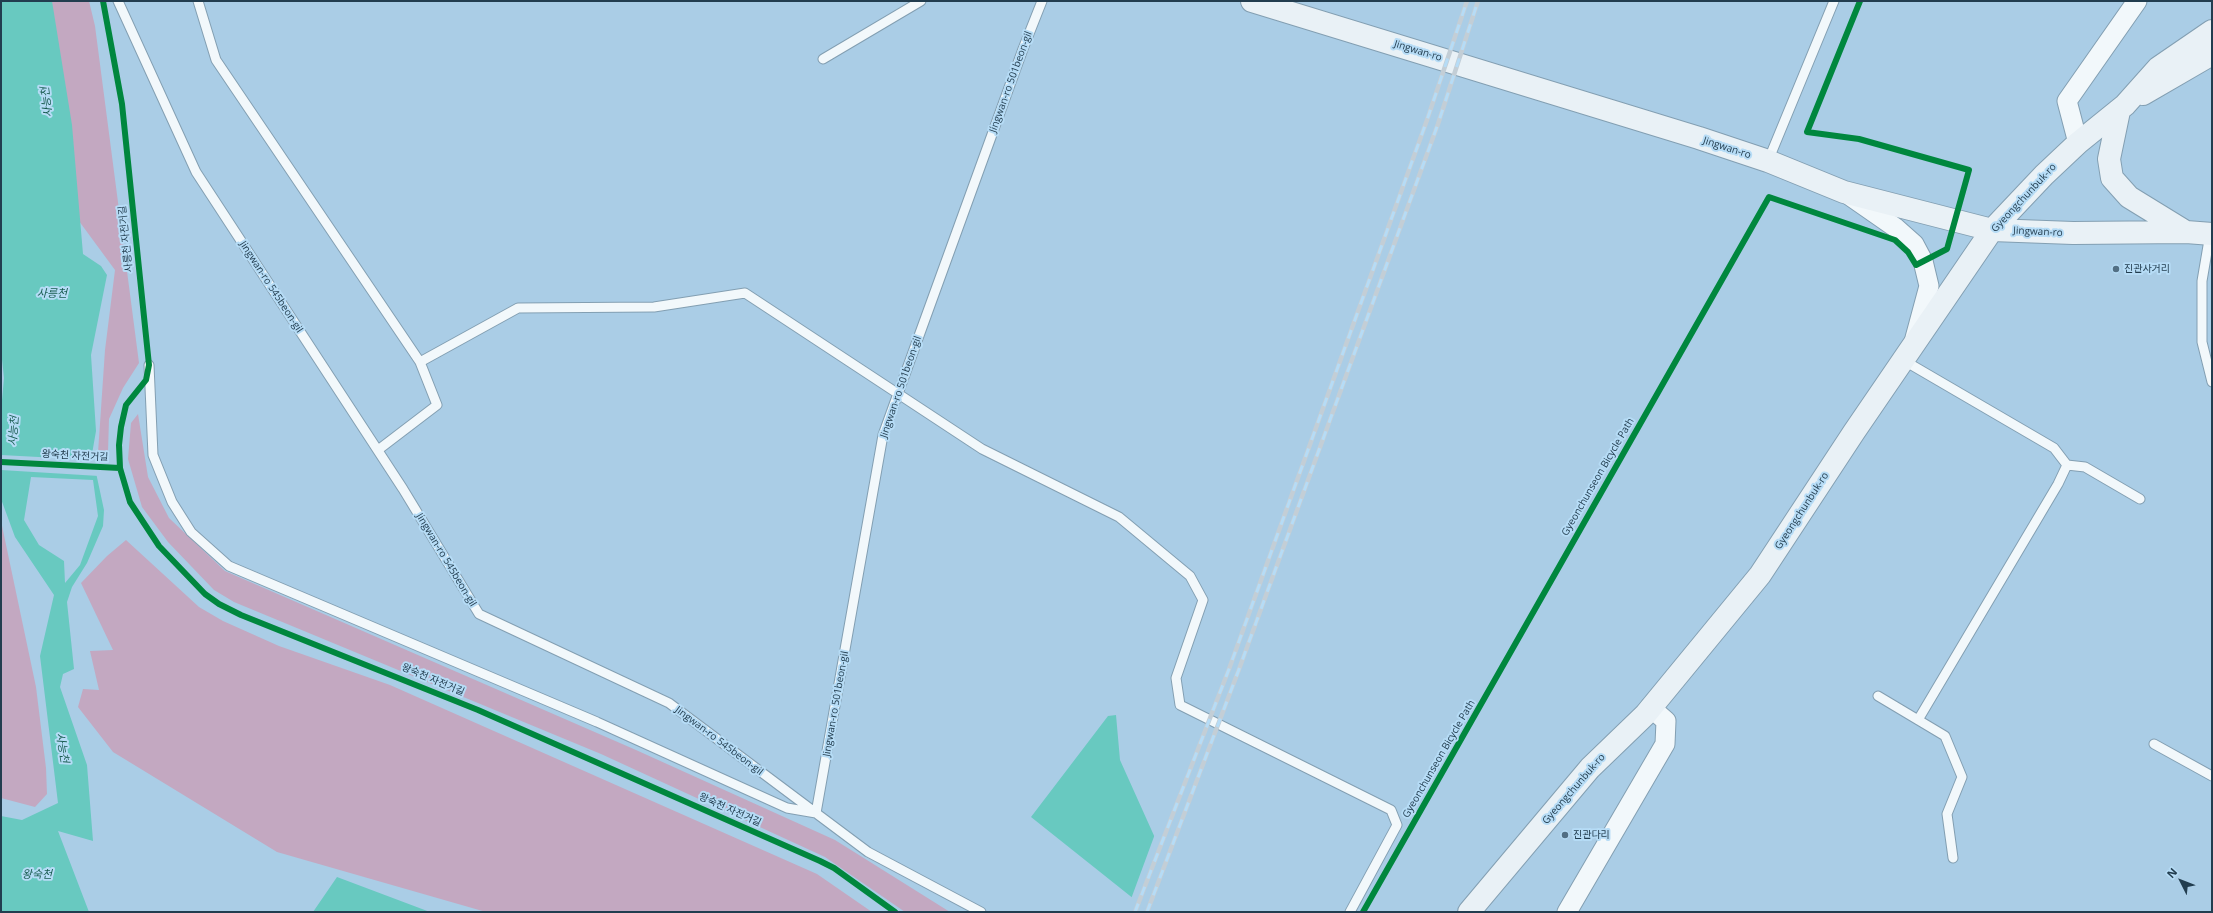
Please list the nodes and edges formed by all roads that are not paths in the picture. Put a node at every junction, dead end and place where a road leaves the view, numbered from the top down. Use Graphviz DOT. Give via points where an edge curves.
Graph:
graph roads {
  1 [pos="118,1"];
  2 [pos="198,1"];
  3 [pos="921,1"];
  4 [pos="1042,1"];
  5 [pos="1252,1"];
  6 [pos="1834,1"];
  7 [pos="2137,1"];
  8 [pos="2212,31"];
  9 [pos="2212,54"];
  10 [pos="823,58"];
  11 [pos="2122,108"];
  12 [pos="2078,143"];
  13 [pos="1768,161"];
  14 [pos="1844,192"];
  15 [pos="1992,230"];
  16 [pos="2186,232"];
  17 [pos="2211,234"];
  18 [pos="1908,353"];
  19 [pos="420,362"];
  20 [pos="149,365"];
  21 [pos="2212,382"];
  22 [pos="898,394"];
  23 [pos="378,450"];
  24 [pos="2067,465"];
  25 [pos="2140,499"];
  26 [pos="1878,696"];
  27 [pos="1650,707"];
  28 [pos="1918,720"];
  29 [pos="2154,744"];
  30 [pos="2212,776"];
  31 [pos="816,813"];
  32 [pos="1953,858"];
  33 [pos="981,912"];
  34 [pos="1350,912"];
  35 [pos="1469,912"];
  36 [pos="1567,912"];
  1 -- 23 [label="lane, Jingwan-ro 545beon-gil" via="196,172"];
  2 -- 19 [label="lane" via="216,60"];
  3 -- 10 [label="lane"];
  4 -- 22 [label="lane, Jingwan-ro 501beon-gil"];
  5 -- 13 [label="street, Jingwan-ro"];
  6 -- 13 [label="lane"];
  7 -- 12 [label="street" via="2067,101"];
  8 -- 11 [label="street, Gyeongchunbuk-ro" via="2158,68"];
  9 -- 11 [label="street, Gyeongchunbuk-ro"];
  11 -- 12 [label="street, Gyeongchunbuk-ro"];
  11 -- 16 [label="street" via="2109,160 2112,178 2129,197"];
  12 -- 15 [label="street, Gyeongchunbuk-ro"];
  13 -- 14 [label="street, Jingwan-ro"];
  14 -- 15 [label="street, Jingwan-ro"];
  14 -- 18 [label="street" via="1896,228 1914,244 1924,261 1929,286"];
  15 -- 16 [label="street, Jingwan-ro" via="2073,233"];
  15 -- 18 [label="street, Gyeongchunbuk-ro"];
  16 -- 17 [label="street, Jingwan-ro"];
  17 -- 21 [label="lane" via="2202,281 2202,334"];
  18 -- 24 [label="lane" via="2054,448"];
  18 -- 27 [label="street, Gyeongchunbuk-ro" via="1760,575"];
  19 -- 22 [label="lane" via="518,308 654,307 745,293"];
  19 -- 23 [label="lane" via="437,405"];
  20 -- 31 [label="lane" via="153,455 172,502 191,532 229,566 597,722 787,808"];
  22 -- 31 [label="lane, Jingwan-ro 501beon-gil" via="883,435"];
  22 -- 34 [label="lane" via="982,449 1119,517 1190,576 1203,600 1176,678 1180,705 1391,810 1397,825"];
  23 -- 31 [label="lane, Jingwan-ro 545beon-gil" via="479,614 669,703"];
  24 -- 25 [label="lane" via="2085,468"];
  24 -- 28 [label="lane"];
  26 -- 28 [label="lane"];
  27 -- 35 [label="street, Gyeongchunbuk-ro" via="1645,715 1590,768"];
  27 -- 36 [label="street" via="1666,721 1665,744"];
  28 -- 32 [label="lane" via="1945,736 1962,777 1947,814"];
  29 -- 30 [label="lane"];
  31 -- 33 [label="lane, Jingwan-ro 545beon-gil" via="868,852"];
}
